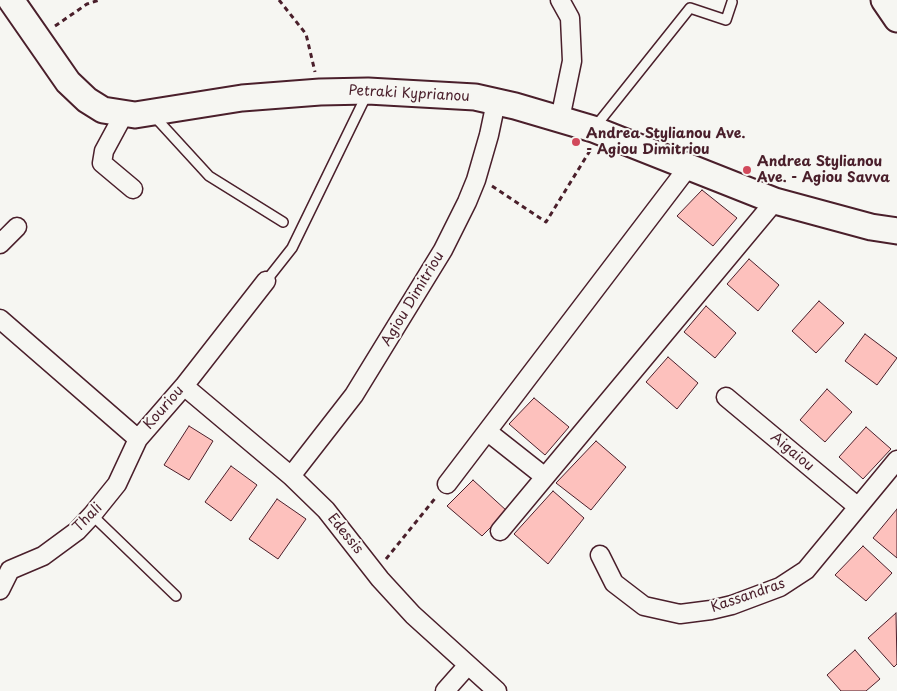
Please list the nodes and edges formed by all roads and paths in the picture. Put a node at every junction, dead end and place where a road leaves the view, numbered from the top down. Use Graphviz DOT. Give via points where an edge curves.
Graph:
graph roads {
  1 [pos="11,0"];
  2 [pos="99,0"];
  3 [pos="279,0"];
  4 [pos="560,0"];
  5 [pos="884,0"];
  6 [pos="732,2"];
  7 [pos="897,19"];
  8 [pos="37,38"];
  9 [pos="368,91"];
  10 [pos="320,92"];
  11 [pos="496,102"];
  12 [pos="150,112"];
  13 [pos="124,114"];
  14 [pos="560,119"];
  15 [pos="597,130"];
  16 [pos="689,166"];
  17 [pos="477,176"];
  18 [pos="133,189"];
  19 [pos="775,201"];
  20 [pos="283,222"];
  21 [pos="897,222"];
  22 [pos="17,227"];
  23 [pos="871,227"];
  24 [pos="897,231"];
  25 [pos="0,244"];
  26 [pos="266,281"];
  27 [pos="0,319"];
  28 [pos="184,386"];
  29 [pos="726,397"];
  30 [pos="488,432"];
  31 [pos="138,439"];
  32 [pos="897,460"];
  33 [pos="291,476"];
  34 [pos="545,478"];
  35 [pos="447,484"];
  36 [pos="858,507"];
  37 [pos="92,515"];
  38 [pos="500,531"];
  39 [pos="600,555"];
  40 [pos="5,567"];
  41 [pos="375,572"];
  42 [pos="0,590"];
  43 [pos="176,596"];
  44 [pos="468,665"];
  45 [pos="445,691"];
  46 [pos="497,691"];
  1 -- 8 [label="main road, Petraki Kyprianou"];
  2 -- 8 [label="path" via="87,4"];
  3 -- 10 [label="path" via="306,34"];
  4 -- 14 [label="street" via="570,18 572,61"];
  5 -- 7 [label="main road"];
  6 -- 15 [label="lane" via="726,20 690,8"];
  8 -- 13 [label="main road, Petraki Kyprianou" via="76,91 94,106"];
  9 -- 10 [label="main road, Petraki Kyprianou"];
  9 -- 11 [label="main road, Petraki Kyprianou" via="445,94"];
  9 -- 26 [label="lane" via="292,248"];
  10 -- 12 [label="main road, Petraki Kyprianou" via="242,98"];
  11 -- 14 [label="main road, Petraki Kyprianou"];
  11 -- 17 [label="street, Agiou Dimitriou"];
  12 -- 13 [label="main road, Petraki Kyprianou"];
  12 -- 20 [label="lane" via="209,176"];
  13 -- 18 [label="street" via="104,151 102,163"];
  14 -- 15 [label="main road, Petraki Kyprianou"];
  15 -- 16 [label="main road, Petraki Kyprianou"];
  15 -- 17 [label="path" via="546,222"];
  16 -- 19 [label="main road, Petraki Kyprianou"];
  16 -- 30 [label="street"];
  17 -- 33 [label="street, Agiou Dimitriou" via="455,228 396,329 354,395"];
  19 -- 23 [label="main road, Petraki Kyprianou"];
  19 -- 34 [label="street"];
  21 -- 23 [label="main road, Petraki Kyprianou"];
  22 -- 25 [label="street"];
  23 -- 24 [label="main road, Petraki Kyprianou"];
  26 -- 28 [label="street, Kouriou"];
  27 -- 31 [label="street, Kouriou"];
  28 -- 31 [label="street, Kouriou"];
  28 -- 33 [label="street, Edessis"];
  29 -- 36 [label="street, Aigaiou"];
  30 -- 34 [label="street"];
  30 -- 35 [label="street"];
  31 -- 37 [label="street, Thali" via="117,484"];
  32 -- 36 [label="street, Kassandras"];
  33 -- 41 [label="street, Edessis" via="331,516"];
  34 -- 38 [label="street"];
  35 -- 41 [label="path"];
  36 -- 39 [label="street, Kassandras" via="818,558 793,580 764,594 711,610 680,614 644,606 614,583"];
  37 -- 40 [label="street, Thali" via="77,531 43,556"];
  37 -- 43 [label="lane"];
  40 -- 42 [label="street"];
  41 -- 44 [label="street, Edessis" via="413,615"];
  44 -- 45 [label="street"];
  44 -- 46 [label="street, Edessis"];
}
